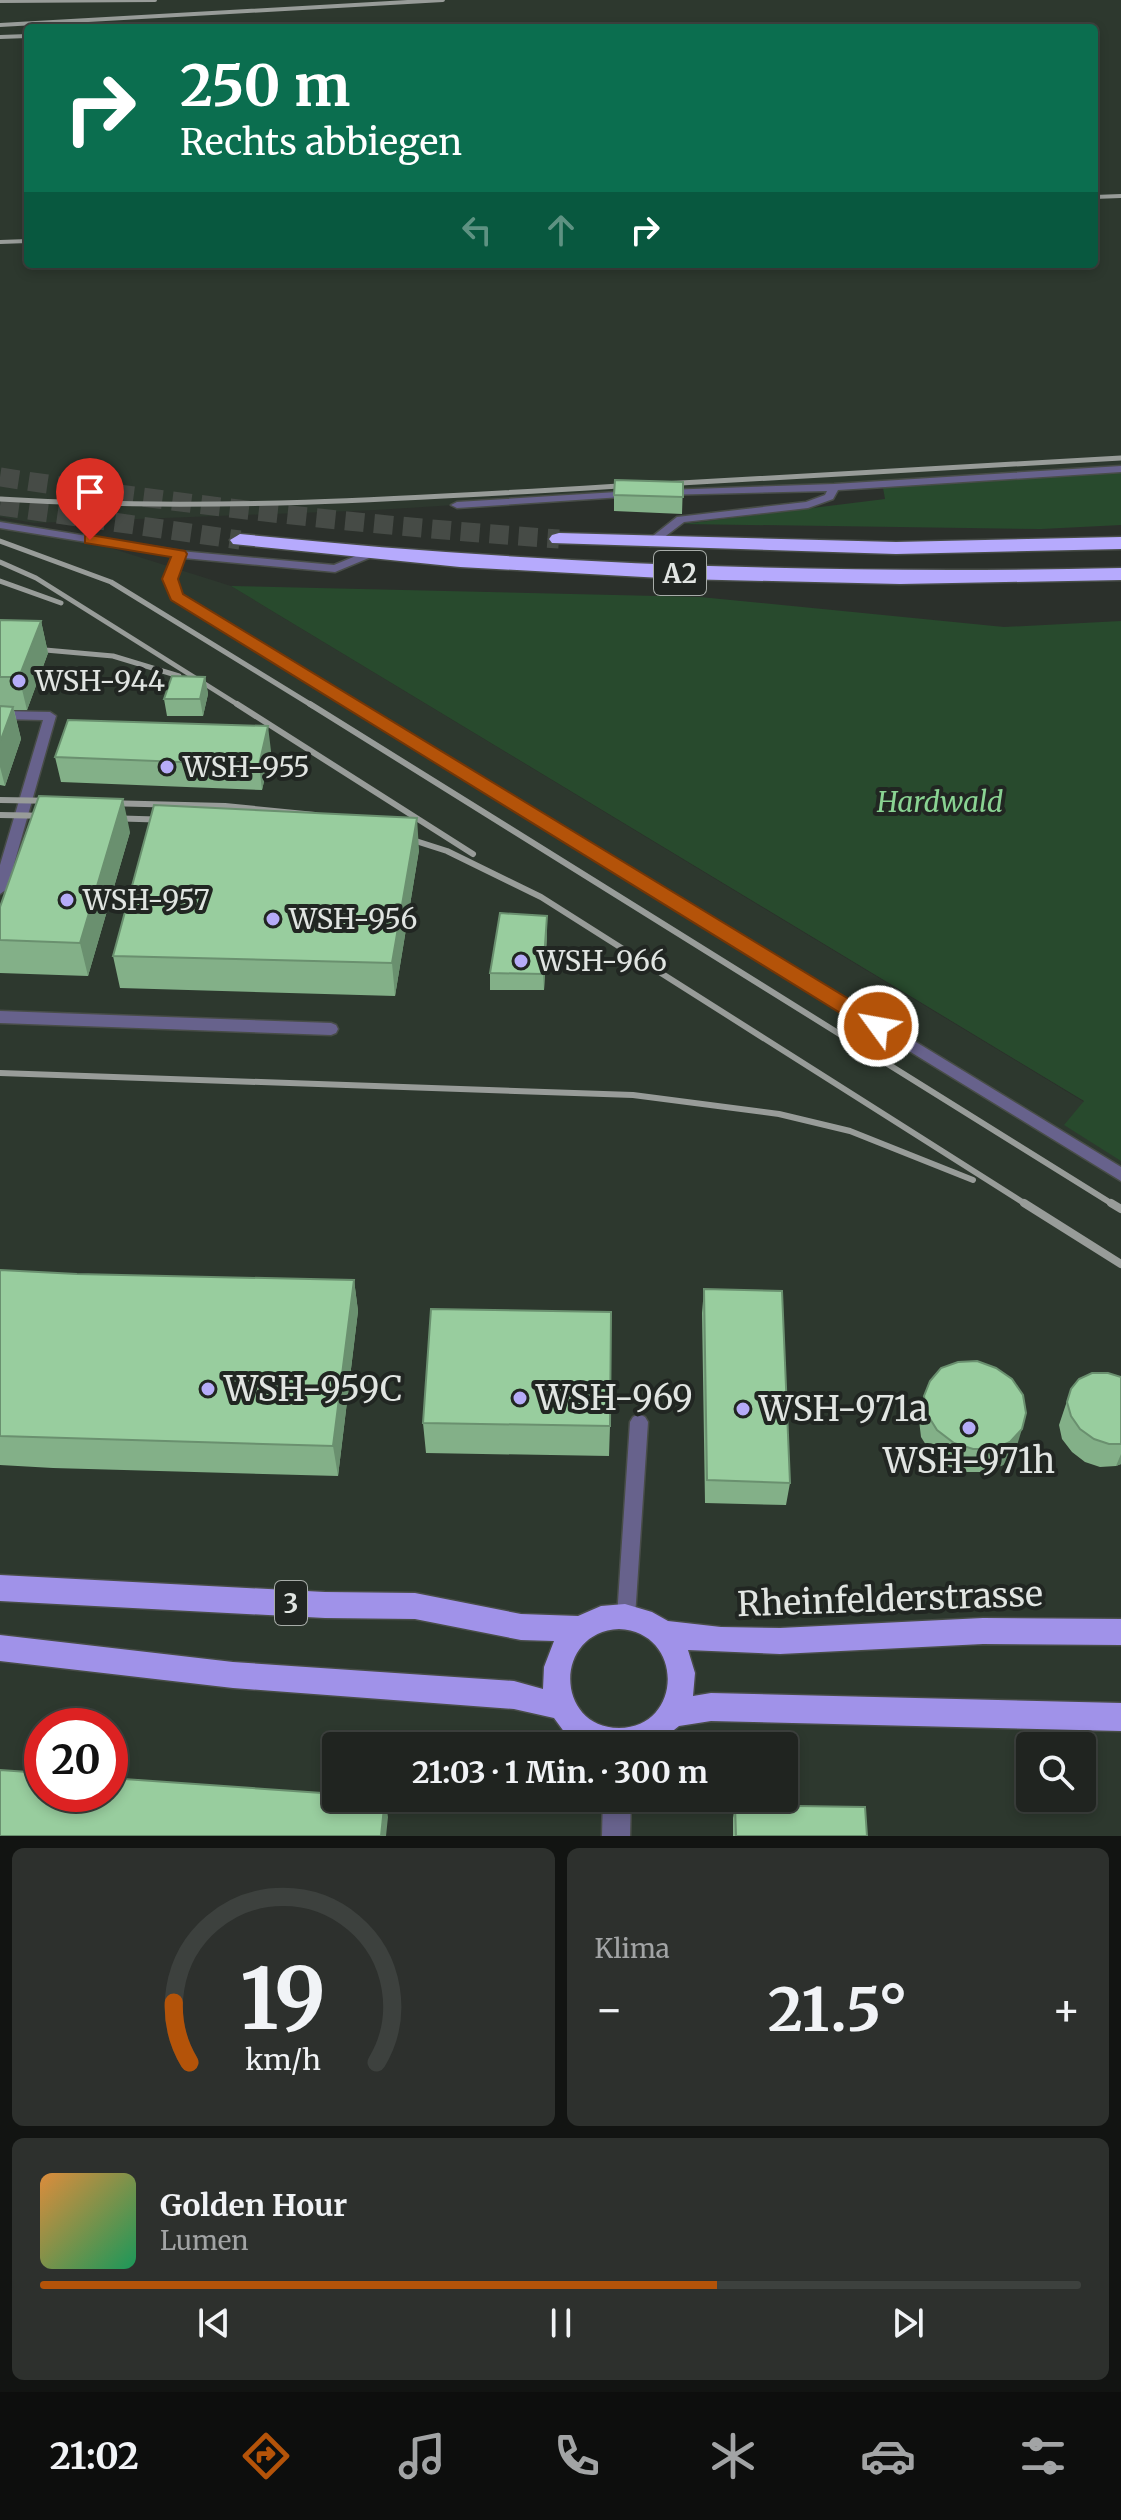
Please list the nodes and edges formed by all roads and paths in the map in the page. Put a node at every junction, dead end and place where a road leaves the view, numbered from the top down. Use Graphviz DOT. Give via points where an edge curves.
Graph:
graph roads {
  1 [pos="1121,469"];
  2 [pos="834,487"];
  3 [pos="643,493"];
  4 [pos="659,493"];
  5 [pos="457,505"];
  6 [pos="0,525"];
  7 [pos="559,539"];
  8 [pos="240,540"];
  9 [pos="650,543"];
  10 [pos="1121,543"];
  11 [pos="372,553"];
  12 [pos="180,554"];
  13 [pos="1121,574"];
  14 [pos="0,715"];
  15 [pos="0,889"];
  16 [pos="0,1017"];
  17 [pos="331,1029"];
  18 [pos="1121,1175"];
  19 [pos="639,1422"];
  20 [pos="0,1588"];
  21 [pos="626,1617"];
  22 [pos="580,1629"];
  23 [pos="1121,1632"];
  24 [pos="661,1633"];
  25 [pos="0,1648"];
  26 [pos="563,1707"];
  27 [pos="674,1713"];
  28 [pos="1121,1717"];
  29 [pos="586,1732"];
  30 [pos="652,1732"];
  31 [pos="617,1812"];
  32 [pos="616,1836"];
  1 -- 2 [label="lane"];
  2 -- 4 [label="lane"];
  2 -- 9 [label="lane" via="829,497 808,505 681,519"];
  3 -- 5 [label="lane"];
  6 -- 12 [label="lane"];
  7 -- 9 [label="highway, A2"];
  8 -- 11 [label="highway, A2"];
  9 -- 10 [label="highway, A2" via="896,548"];
  11 -- 12 [label="lane" via="335,569"];
  11 -- 13 [label="highway, A2" via="729,575"];
  12 -- 18 [label="lane" via="170,579 176,596"];
  14 -- 15 [label="lane" via="50,716"];
  16 -- 17 [label="lane"];
  19 -- 21 [label="lane"];
  20 -- 22 [label="main road, 3" via="415,1606 521,1627"];
  21 -- 22 [label="main road" via="594,1621"];
  21 -- 24 [label="main road"];
  22 -- 26 [label="main road" via="568,1641 556,1673"];
  23 -- 24 [label="main road, Rheinfelderstrasse" via="1037,1628 764,1641"];
  24 -- 27 [label="main road" via="679,1657 682,1671"];
  25 -- 26 [label="main road" via="233,1675 514,1695"];
  26 -- 29 [label="main road"];
  27 -- 28 [label="main road" via="711,1707"];
  27 -- 30 [label="main road"];
  31 -- 32 [label="street"];
}
